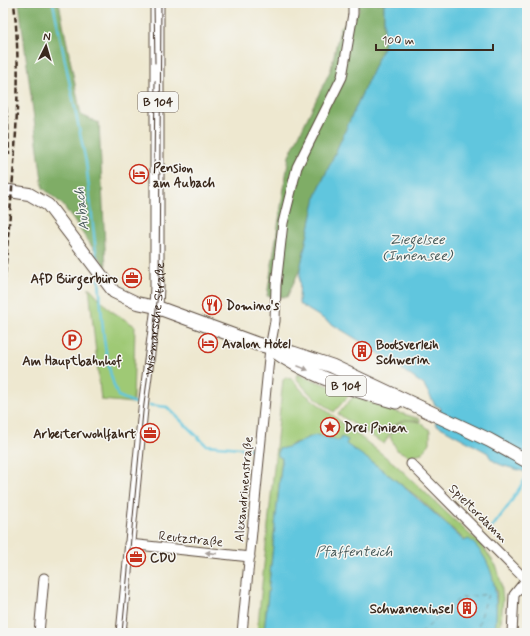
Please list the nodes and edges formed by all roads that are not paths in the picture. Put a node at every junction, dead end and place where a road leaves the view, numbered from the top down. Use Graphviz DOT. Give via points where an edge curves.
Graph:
graph roads {
  1 [pos="157,3"];
  2 [pos="353,3"];
  3 [pos="3,190"];
  4 [pos="156,307"];
  5 [pos="270,348"];
  6 [pos="527,461"];
  7 [pos="411,464"];
  8 [pos="129,544"];
  9 [pos="250,558"];
  10 [pos="44,578"];
  11 [pos="526,581"];
  12 [pos="39,633"];
  13 [pos="121,633"];
  14 [pos="242,633"];
  15 [pos="512,633"];
  1 -- 4 [label="main road, Wismarsche Straße / B 104"];
  2 -- 5 [label="street, Alexandrinenstraße" via="342,77 298,167 283,223 275,321"];
  3 -- 4 [label="street" via="29,194 48,205 114,292"];
  4 -- 5 [label="main road, B 104"];
  4 -- 8 [label="street, Wismarsche Straße"];
  5 -- 6 [label="main road, B 104" via="332,366 489,440"];
  5 -- 9 [label="street, Alexandrinenstraße"];
  7 -- 11 [label="street, Spieltordamm"];
  9 -- 8 [label="street, Reutzstraße, one-way"];
  8 -- 13 [label="street, Wismarsche Straße"];
  9 -- 14 [label="street, Alexandrinenstraße"];
  10 -- 12 [label="street"];
  11 -- 15 [label="street" via="514,595"];
}
